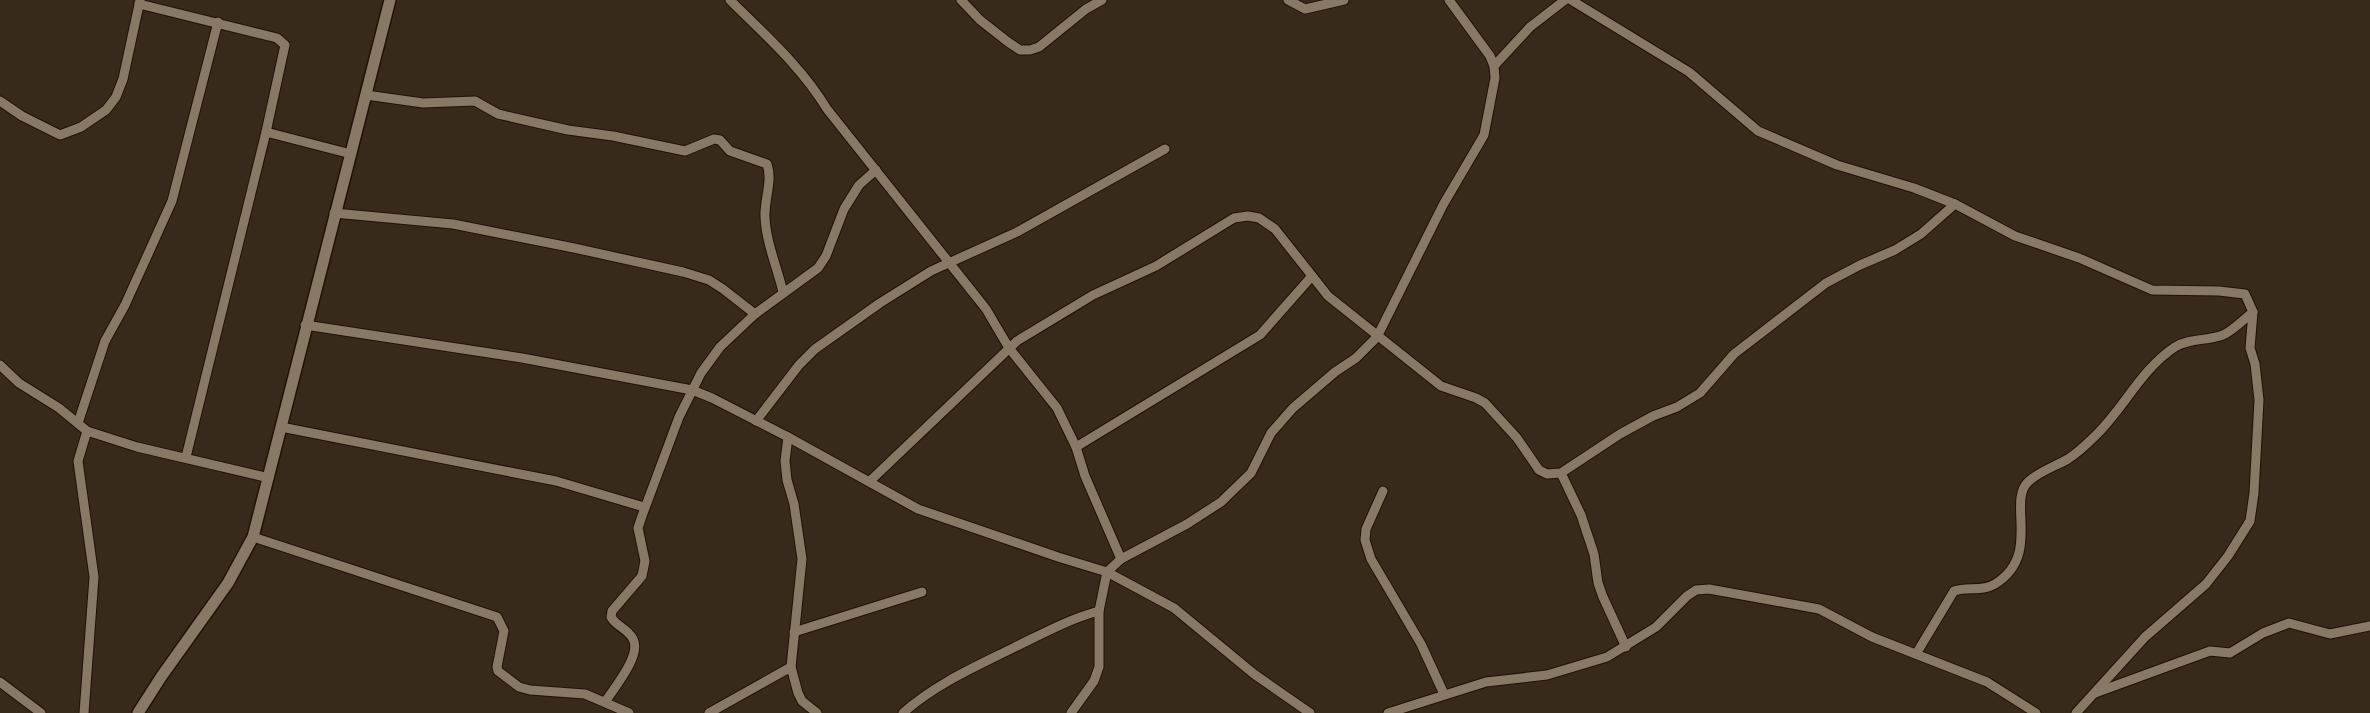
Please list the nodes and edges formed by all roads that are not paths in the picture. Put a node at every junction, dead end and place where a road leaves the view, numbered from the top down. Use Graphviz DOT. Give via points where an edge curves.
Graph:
graph roads {
  1 [pos="390,0"];
  2 [pos="730,0"];
  3 [pos="961,0"];
  4 [pos="1102,0"];
  5 [pos="1288,0"];
  6 [pos="1344,0"];
  7 [pos="1449,0"];
  8 [pos="1565,0"];
  9 [pos="1571,0"];
  10 [pos="140,2"];
  11 [pos="218,22"];
  12 [pos="1494,66"];
  13 [pos="366,95"];
  14 [pos="0,101"];
  15 [pos="266,132"];
  16 [pos="1166,149"];
  17 [pos="351,154"];
  18 [pos="876,170"];
  19 [pos="1955,204"];
  20 [pos="334,213"];
  21 [pos="950,262"];
  22 [pos="1312,276"];
  23 [pos="783,292"];
  24 [pos="2253,312"];
  25 [pos="755,314"];
  26 [pos="306,325"];
  27 [pos="1376,337"];
  28 [pos="1008,348"];
  29 [pos="0,365"];
  30 [pos="692,390"];
  31 [pos="756,421"];
  32 [pos="78,423"];
  33 [pos="281,427"];
  34 [pos="87,431"];
  35 [pos="788,437"];
  36 [pos="1076,447"];
  37 [pos="186,457"];
  38 [pos="1561,473"];
  39 [pos="269,478"];
  40 [pos="870,481"];
  41 [pos="1383,491"];
  42 [pos="644,507"];
  43 [pos="253,537"];
  44 [pos="1121,559"];
  45 [pos="1107,572"];
  46 [pos="922,592"];
  47 [pos="1098,611"];
  48 [pos="2370,626"];
  49 [pos="794,632"];
  50 [pos="1626,647"];
  51 [pos="1916,654"];
  52 [pos="791,668"];
  53 [pos="0,682"];
  54 [pos="1444,694"];
  55 [pos="2094,694"];
  56 [pos="605,702"];
  57 [pos="41,713"];
  58 [pos="84,713"];
  59 [pos="138,713"];
  60 [pos="629,713"];
  61 [pos="709,713"];
  62 [pos="817,713"];
  63 [pos="903,713"];
  64 [pos="1071,713"];
  65 [pos="1310,713"];
  66 [pos="1388,713"];
  67 [pos="2036,713"];
  68 [pos="2076,713"];
  1 -- 13 [label="street"];
  2 -- 18 [label="street" via="799,68"];
  3 -- 4 [label="street" via="1008,42 1020,50 1030,50 1039,47"];
  5 -- 6 [label="street" via="1305,9"];
  7 -- 12 [label="street"];
  8 -- 12 [label="street" via="1530,27"];
  9 -- 19 [label="street" via="1689,72 1758,131 1837,165"];
  10 -- 11 [label="street"];
  10 -- 14 [label="street" via="123,79 116,97 106,110 81,127 60,135"];
  11 -- 15 [label="street" via="277,38 285,46"];
  11 -- 32 [label="street" via="172,201 125,305 104,341"];
  12 -- 27 [label="street" via="1495,78 1484,135 1442,205"];
  13 -- 17 [label="street"];
  13 -- 23 [label="street" via="423,103 475,101 498,114 684,151 714,139 720,140 730,151 767,164 766,231"];
  15 -- 17 [label="street"];
  15 -- 37 [label="street"];
  16 -- 21 [label="street" via="1017,232"];
  17 -- 20 [label="street"];
  18 -- 21 [label="street"];
  18 -- 23 [label="street" via="859,185 844,209 818,268"];
  19 -- 24 [label="street" via="2014,236 2079,258 2152,290 2220,290 2245,294"];
  19 -- 38 [label="street" via="1921,234 1895,250 1826,283 1734,354 1700,393 1620,434"];
  20 -- 25 [label="street" via="453,224 683,272 709,280"];
  20 -- 26 [label="street"];
  21 -- 28 [label="street" via="986,309"];
  21 -- 31 [label="street" via="888,297 826,339 799,365"];
  22 -- 27 [label="street" via="1328,296"];
  22 -- 28 [label="street" via="1275,229 1259,218 1234,218 1156,266 1093,295"];
  22 -- 36 [label="street" via="1260,334"];
  23 -- 25 [label="street"];
  24 -- 51 [label="street" via="2224,335 2186,342 2168,352 2092,438 2070,458 2028,481 2021,492 2019,555 2008,574 1982,589 1954,591"];
  24 -- 55 [label="street" via="2250,348 2259,400 2250,521 2206,584 2145,637"];
  25 -- 30 [label="street" via="720,347"];
  26 -- 30 [label="street" via="522,358"];
  26 -- 33 [label="street"];
  27 -- 38 [label="street" via="1441,386 1485,403 1517,438 1539,470 1547,474"];
  27 -- 44 [label="street" via="1356,358 1293,408 1270,434 1251,473 1221,502"];
  28 -- 36 [label="street" via="1057,408"];
  28 -- 40 [label="street"];
  29 -- 32 [label="street" via="20,383"];
  30 -- 31 [label="street"];
  30 -- 42 [label="street"];
  31 -- 35 [label="street"];
  32 -- 34 [label="street"];
  33 -- 39 [label="street"];
  33 -- 42 [label="street" via="556,481"];
  34 -- 37 [label="street" via="137,447"];
  34 -- 58 [label="street" via="78,461 94,577"];
  35 -- 40 [label="street"];
  35 -- 49 [label="street" via="787,480 802,559"];
  36 -- 44 [label="street"];
  37 -- 39 [label="street"];
  38 -- 50 [label="street" via="1581,515 1594,554 1602,597"];
  39 -- 43 [label="street"];
  40 -- 45 [label="street" via="918,508"];
  41 -- 54 [label="street" via="1366,529 1365,540 1371,559 1421,644"];
  42 -- 56 [label="street" via="638,528 645,561 642,576 612,610 611,617 633,638 636,648 634,657"];
  43 -- 56 [label="street" via="497,617 504,631 497,667 503,676 530,690 576,693"];
  43 -- 59 [label="street" via="228,583"];
  44 -- 45 [label="street"];
  45 -- 47 [label="street"];
  45 -- 65 [label="street" via="1174,608 1254,674"];
  46 -- 49 [label="street"];
  47 -- 63 [label="street" via="1076,617 970,669 938,687"];
  47 -- 64 [label="street" via="1099,667 1094,682"];
  48 -- 55 [label="street" via="2330,634 2289,624 2263,633 2230,653 2210,651"];
  49 -- 52 [label="street"];
  50 -- 51 [label="street" via="1656,627 1687,596 1696,590 1708,589 1819,610 1872,637"];
  50 -- 54 [label="street" via="1607,657 1546,674 1486,682"];
  51 -- 67 [label="street" via="1987,682"];
  52 -- 61 [label="street"];
  52 -- 62 [label="street" via="802,701"];
  53 -- 57 [label="street"];
  54 -- 66 [label="street"];
  55 -- 68 [label="street"];
  56 -- 60 [label="street"];
}
